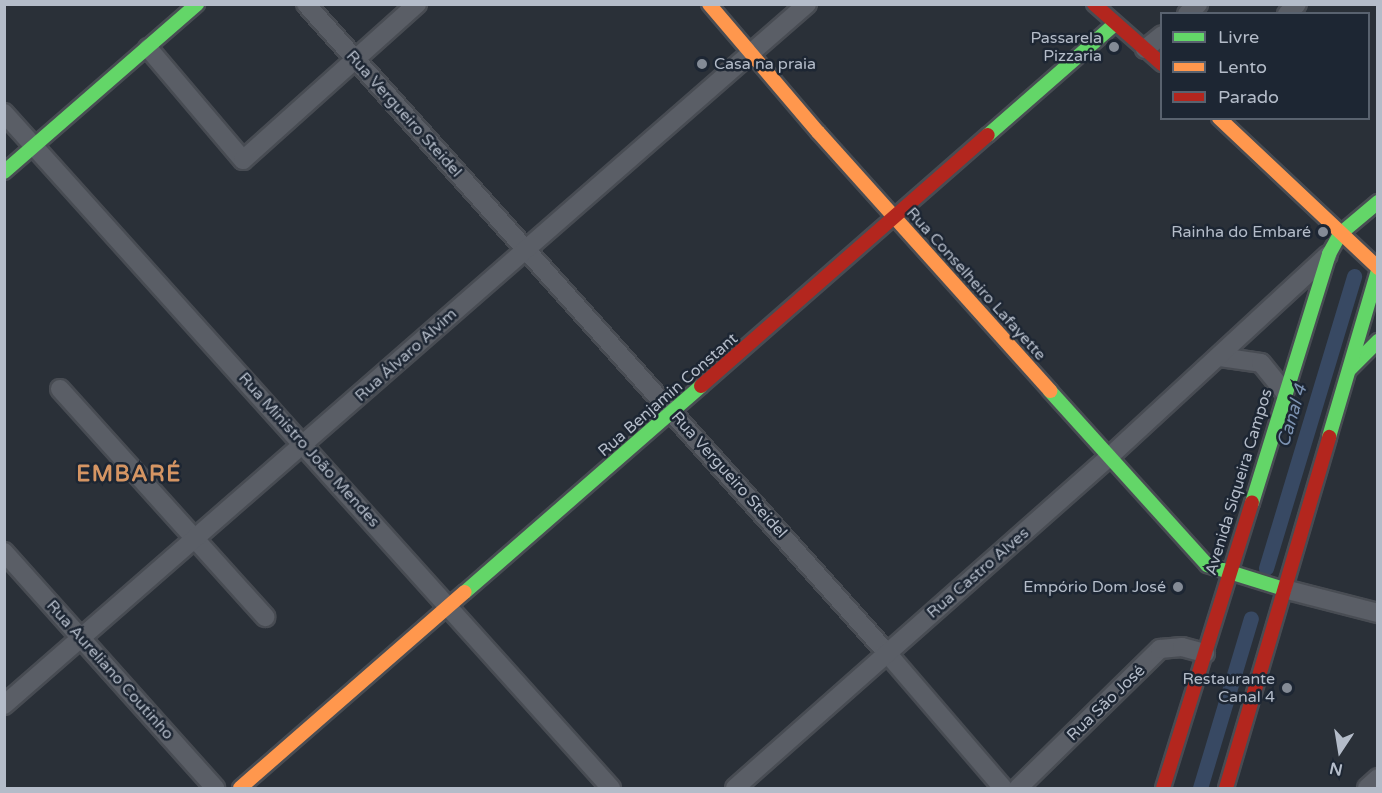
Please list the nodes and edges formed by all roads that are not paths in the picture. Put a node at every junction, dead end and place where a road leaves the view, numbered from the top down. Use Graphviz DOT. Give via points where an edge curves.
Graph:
graph roads {
  1 [pos="197,4"];
  2 [pos="306,4"];
  3 [pos="417,4"];
  4 [pos="709,4"];
  5 [pos="807,4"];
  6 [pos="1094,4"];
  7 [pos="1115,24"];
  8 [pos="1160,36"];
  9 [pos="148,48"];
  10 [pos="1145,49"];
  11 [pos="752,51"];
  12 [pos="356,59"];
  13 [pos="1160,63"];
  14 [pos="4,113"];
  15 [pos="1221,120"];
  16 [pos="34,146"];
  17 [pos="4,172"];
  18 [pos="1377,202"];
  19 [pos="895,218"];
  20 [pos="1340,234"];
  21 [pos="524,248"];
  22 [pos="1329,254"];
  23 [pos="1377,269"];
  24 [pos="1377,341"];
  25 [pos="1220,357"];
  26 [pos="1343,381"];
  27 [pos="60,389"];
  28 [pos="1284,391"];
  29 [pos="673,412"];
  30 [pos="305,445"];
  31 [pos="1108,458"];
  32 [pos="195,540"];
  33 [pos="4,552"];
  34 [pos="1235,575"];
  35 [pos="1277,587"];
  36 [pos="450,609"];
  37 [pos="1377,613"];
  38 [pos="265,617"];
  39 [pos="81,638"];
  40 [pos="887,653"];
  41 [pos="1205,653"];
  42 [pos="4,705"];
  43 [pos="1377,778"];
  44 [pos="215,789"];
  45 [pos="240,789"];
  46 [pos="611,789"];
  47 [pos="735,789"];
  48 [pos="1003,789"];
  49 [pos="1018,789"];
  50 [pos="1163,789"];
  51 [pos="1226,789"];
  52 [pos="1367,789"];
  1 -- 9 [label="main road"];
  2 -- 12 [label="street, Rua Vergueiro Steidel"];
  3 -- 12 [label="street"];
  4 -- 11 [label="main road, Rua Conselheiro Lafayette"];
  5 -- 11 [label="street, Rua Álvaro Alvim"];
  6 -- 7 [label="main road"];
  7 -- 10 [label="main road"];
  7 -- 19 [label="main road, Rua Benjamin Constant"];
  8 -- 10 [label="street"];
  9 -- 12 [label="street" via="243,160"];
  9 -- 16 [label="main road"];
  10 -- 13 [label="main road"];
  11 -- 19 [label="main road, Rua Conselheiro Lafayette"];
  11 -- 21 [label="street, Rua Álvaro Alvim"];
  12 -- 21 [label="street, Rua Vergueiro Steidel"];
  14 -- 16 [label="street, Rua Ministro João Mendes"];
  15 -- 20 [label="main road"];
  16 -- 17 [label="main road"];
  16 -- 30 [label="street, Rua Ministro João Mendes"];
  18 -- 20 [label="main road, Avenida Siqueira Campos"];
  19 -- 29 [label="main road, Rua Benjamin Constant"];
  19 -- 31 [label="main road, Rua Conselheiro Lafayette"];
  20 -- 22 [label="main road, Avenida Siqueira Campos"];
  20 -- 23 [label="main road"];
  21 -- 29 [label="street, Rua Vergueiro Steidel"];
  21 -- 30 [label="street, Rua Álvaro Alvim"];
  22 -- 25 [label="street, Rua Castro Alves"];
  22 -- 28 [label="main road, Avenida Siqueira Campos"];
  23 -- 26 [label="main road"];
  24 -- 26 [label="main road" via="1357,358"];
  25 -- 28 [label="street" via="1261,363"];
  25 -- 31 [label="street, Rua Castro Alves"];
  26 -- 35 [label="main road"];
  27 -- 32 [label="street"];
  28 -- 34 [label="main road, Avenida Siqueira Campos"];
  29 -- 36 [label="main road, Rua Benjamin Constant"];
  29 -- 40 [label="street, Rua Vergueiro Steidel"];
  30 -- 32 [label="street, Rua Álvaro Alvim"];
  30 -- 36 [label="street, Rua Ministro João Mendes"];
  31 -- 34 [label="main road, Rua Conselheiro Lafayette" via="1207,565"];
  31 -- 40 [label="street, Rua Castro Alves"];
  32 -- 38 [label="street"];
  32 -- 39 [label="street, Rua Álvaro Alvim"];
  33 -- 39 [label="street, Rua Aureliano Coutinho"];
  34 -- 35 [label="main road, Rua Conselheiro Lafayette"];
  34 -- 41 [label="main road, Avenida Siqueira Campos"];
  35 -- 37 [label="street"];
  35 -- 51 [label="main road"];
  36 -- 45 [label="main road, Rua Benjamin Constant"];
  36 -- 46 [label="street, Rua Ministro João Mendes"];
  39 -- 42 [label="street, Rua Álvaro Alvim"];
  39 -- 44 [label="street, Rua Aureliano Coutinho"];
  40 -- 47 [label="street, Rua Castro Alves"];
  40 -- 48 [label="street, Rua Vergueiro Steidel"];
  41 -- 49 [label="street, Rua São José" via="1182,647 1160,649"];
  41 -- 50 [label="main road, Avenida Siqueira Campos"];
  43 -- 52 [label="street"];
}
